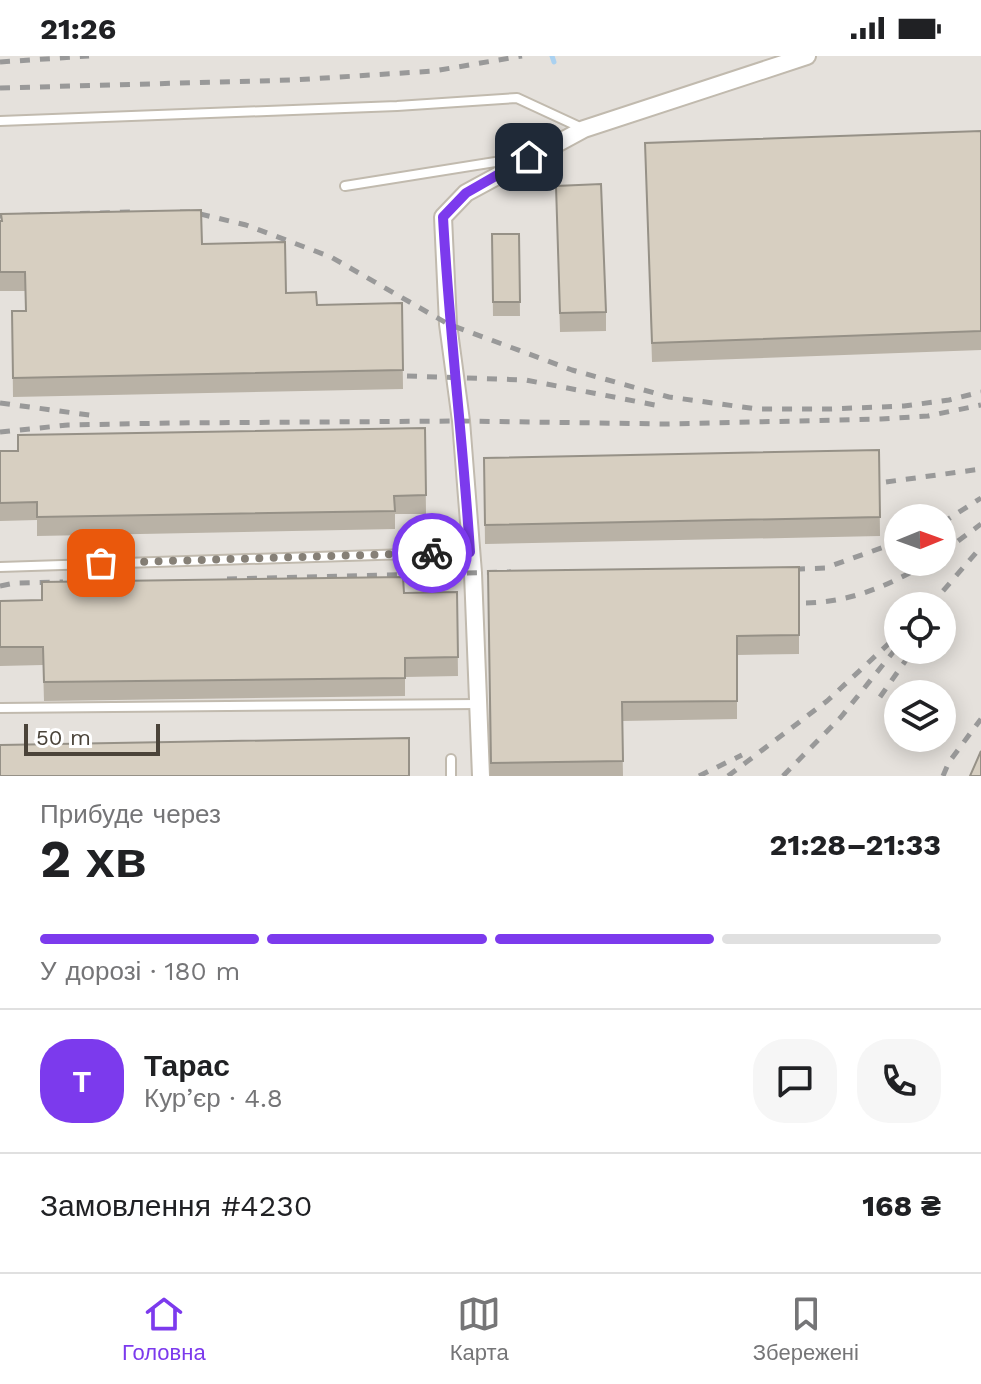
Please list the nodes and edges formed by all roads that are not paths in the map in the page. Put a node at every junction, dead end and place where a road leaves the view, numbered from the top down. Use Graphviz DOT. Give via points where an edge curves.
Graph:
graph roads {
  1 [pos="807,56"];
  2 [pos="0,121"];
  3 [pos="584,129"];
  4 [pos="529,157"];
  5 [pos="345,186"];
  6 [pos="470,552"];
  7 [pos="0,567"];
  8 [pos="478,704"];
  9 [pos="0,708"];
  10 [pos="451,759"];
  11 [pos="451,776"];
  12 [pos="481,776"];
  1 -- 3 [label="street"];
  2 -- 3 [label="lane" via="517,98"];
  3 -- 4 [label="street"];
  4 -- 5 [label="lane"];
  4 -- 6 [label="street" via="466,193 443,217"];
  6 -- 7 [label="lane"];
  6 -- 8 [label="street"];
  8 -- 9 [label="lane"];
  8 -- 12 [label="street"];
  10 -- 11 [label="lane"];
}
